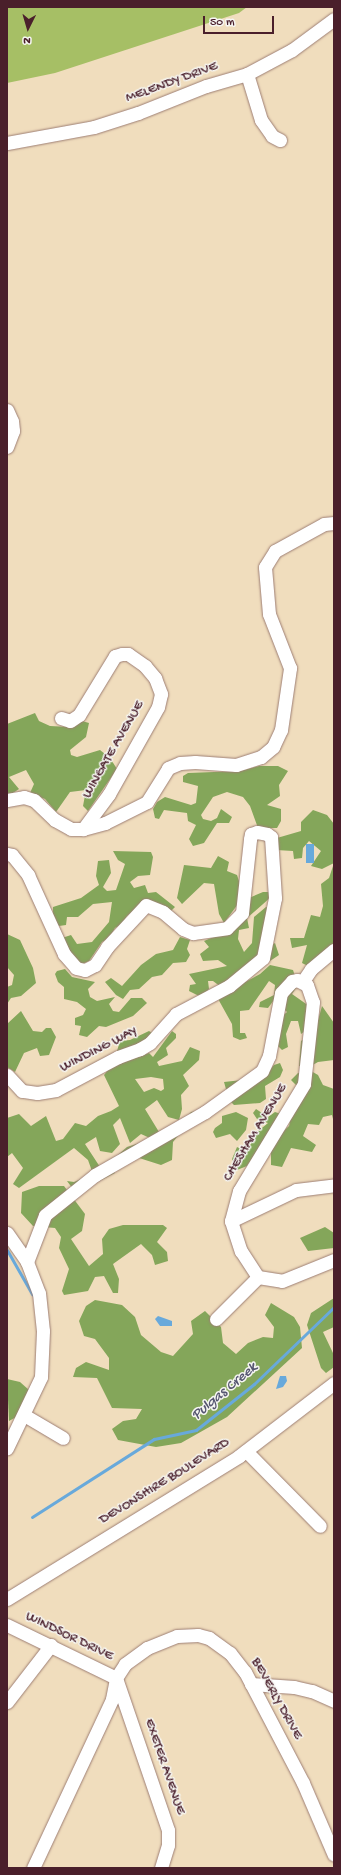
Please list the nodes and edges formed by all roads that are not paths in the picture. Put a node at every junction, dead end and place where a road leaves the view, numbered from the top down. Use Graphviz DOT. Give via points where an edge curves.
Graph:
graph roads {
  1 [pos="334,19"];
  2 [pos="247,74"];
  3 [pos="280,140"];
  4 [pos="7,143"];
  5 [pos="7,410"];
  6 [pos="7,446"];
  7 [pos="334,523"];
  8 [pos="62,718"];
  9 [pos="7,800"];
  10 [pos="83,829"];
  11 [pos="7,854"];
  12 [pos="334,950"];
  13 [pos="303,981"];
  14 [pos="7,1075"];
  15 [pos="334,1185"];
  16 [pos="231,1220"];
  17 [pos="7,1233"];
  18 [pos="334,1260"];
  19 [pos="27,1262"];
  20 [pos="258,1277"];
  21 [pos="216,1319"];
  22 [pos="334,1383"];
  23 [pos="24,1415"];
  24 [pos="63,1438"];
  25 [pos="7,1448"];
  26 [pos="246,1451"];
  27 [pos="320,1526"];
  28 [pos="7,1599"];
  29 [pos="7,1625"];
  30 [pos="51,1645"];
  31 [pos="116,1678"];
  32 [pos="251,1684"];
  33 [pos="7,1702"];
  34 [pos="334,1702"];
  35 [pos="334,1855"];
  36 [pos="33,1868"];
  37 [pos="161,1868"];
  1 -- 2 [label="street, MELENDY DRIVE" via="292,50"];
  2 -- 3 [label="street" via="261,120 272,136"];
  2 -- 4 [label="street, MELENDY DRIVE" via="206,86 94,127"];
  5 -- 6 [label="street" via="13,431"];
  7 -- 10 [label="street" via="324,524 275,551 265,567 269,614 290,668 281,730 273,747 261,757 236,765 180,762 168,768 146,802 105,823"];
  8 -- 10 [label="street, WINGATE AVENUE" via="70,721 79,715 115,656 122,654 128,654 145,666 155,678 161,694 158,707 110,794"];
  9 -- 10 [label="street" via="24,797 34,800 55,820 71,829"];
  11 -- 14 [label="street, WINDING WAY" via="12,855 28,875 64,954 76,968 85,970 95,965 106,947 146,905 163,912 183,929 193,933 227,928 242,913 250,839 251,834 257,832 271,837 274,898 263,958 229,986 176,1014 150,1043 140,1050 118,1058 56,1090 37,1093 22,1091"];
  12 -- 13 [label="street" via="311,969"];
  13 -- 16 [label="street, CHESHAM AVENUE" via="311,992 313,1002 304,1084 239,1191"];
  13 -- 19 [label="street, CHESHAM AVENUE" via="292,981 281,993 269,1056 262,1071 205,1112 95,1175 45,1216"];
  15 -- 16 [label="street" via="296,1190"];
  16 -- 20 [label="street" via="241,1252"];
  17 -- 19 [label="street"];
  18 -- 20 [label="street" via="282,1280"];
  19 -- 23 [label="street" via="39,1293 43,1331 41,1377"];
  20 -- 21 [label="street"];
  22 -- 26 [label="street, DEVONSHIRE BOULEVARD"];
  23 -- 24 [label="street"];
  23 -- 25 [label="street"];
  26 -- 27 [label="street"];
  26 -- 28 [label="street, DEVONSHIRE BOULEVARD"];
  29 -- 30 [label="street, WINDSOR DRIVE"];
  30 -- 31 [label="street, WINDSOR DRIVE"];
  30 -- 33 [label="street"];
  31 -- 32 [label="street, BEVERLY DRIVE" via="126,1664 147,1648 177,1636 198,1635 209,1638 230,1653"];
  31 -- 36 [label="street, BEVERLY DRIVE" via="112,1699"];
  31 -- 37 [label="street, EXETER AVENUE" via="166,1823 168,1845"];
  32 -- 34 [label="street" via="294,1687 312,1691"];
  32 -- 35 [label="street, BEVERLY DRIVE" via="302,1783"];
}
